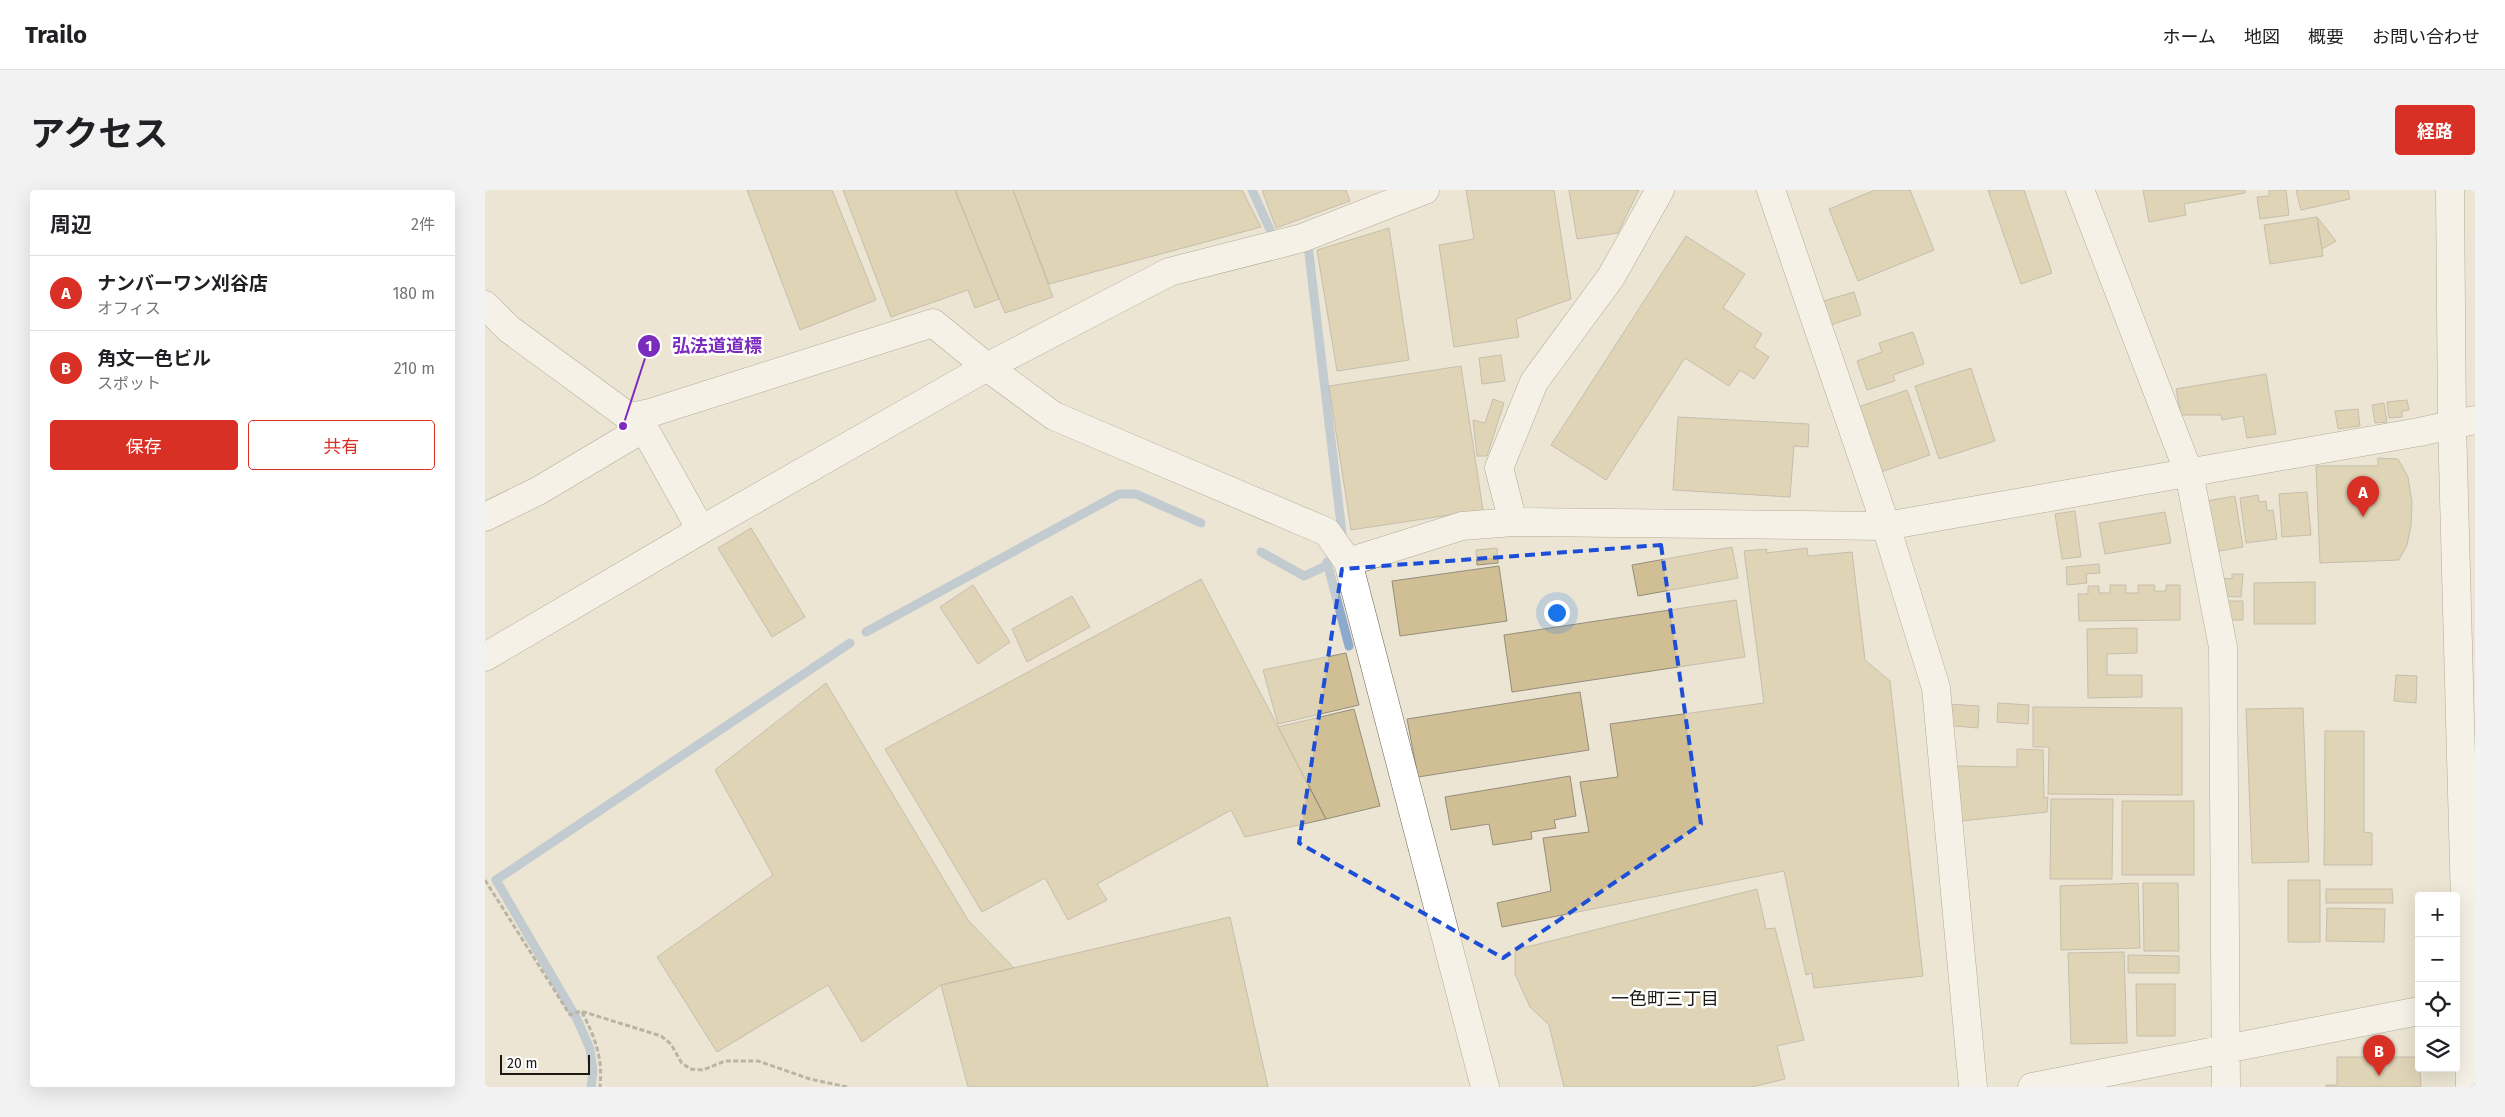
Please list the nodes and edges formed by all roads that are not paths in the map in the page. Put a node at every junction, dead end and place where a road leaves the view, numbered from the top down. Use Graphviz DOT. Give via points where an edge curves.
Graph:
graph roads {
  1 [pos="1425,190"];
  2 [pos="1660,190"];
  3 [pos="1771,190"];
  4 [pos="2080,190"];
  5 [pos="2450,190"];
  6 [pos="485,305"];
  7 [pos="987,368"];
  8 [pos="637,422"];
  9 [pos="2463,422"];
  10 [pos="2189,473"];
  11 [pos="485,517"];
  12 [pos="1513,522"];
  13 [pos="1885,526"];
  14 [pos="701,530"];
  15 [pos="1347,562"];
  16 [pos="485,657"];
  17 [pos="2467,1000"];
  18 [pos="2415,1012"];
  19 [pos="2226,1048"];
  20 [pos="1485,1087"];
  21 [pos="1973,1087"];
  22 [pos="2032,1087"];
  23 [pos="2226,1087"];
  24 [pos="2470,1087"];
  1 -- 7 [label="street" via="1302,238 1169,272"];
  2 -- 12 [label="street" via="1611,277 1534,382 1499,468"];
  3 -- 13 [label="street"];
  4 -- 10 [label="street"];
  5 -- 9 [label="street"];
  6 -- 8 [label="street" via="509,328"];
  7 -- 8 [label="street" via="933,323 650,413"];
  7 -- 14 [label="street"];
  7 -- 15 [label="street" via="1053,416 1327,532"];
  8 -- 11 [label="street" via="538,490"];
  8 -- 14 [label="street"];
  9 -- 10 [label="street"];
  9 -- 17 [label="street"];
  10 -- 13 [label="street"];
  10 -- 19 [label="street" via="2223,647"];
  12 -- 13 [label="street"];
  12 -- 15 [label="street" via="1462,526"];
  13 -- 21 [label="street" via="1936,688"];
  14 -- 16 [label="street"];
  15 -- 20 [label="street"];
  17 -- 24 [label="street"];
  18 -- 19 [label="street"];
  19 -- 22 [label="street"];
  19 -- 23 [label="street"];
}
